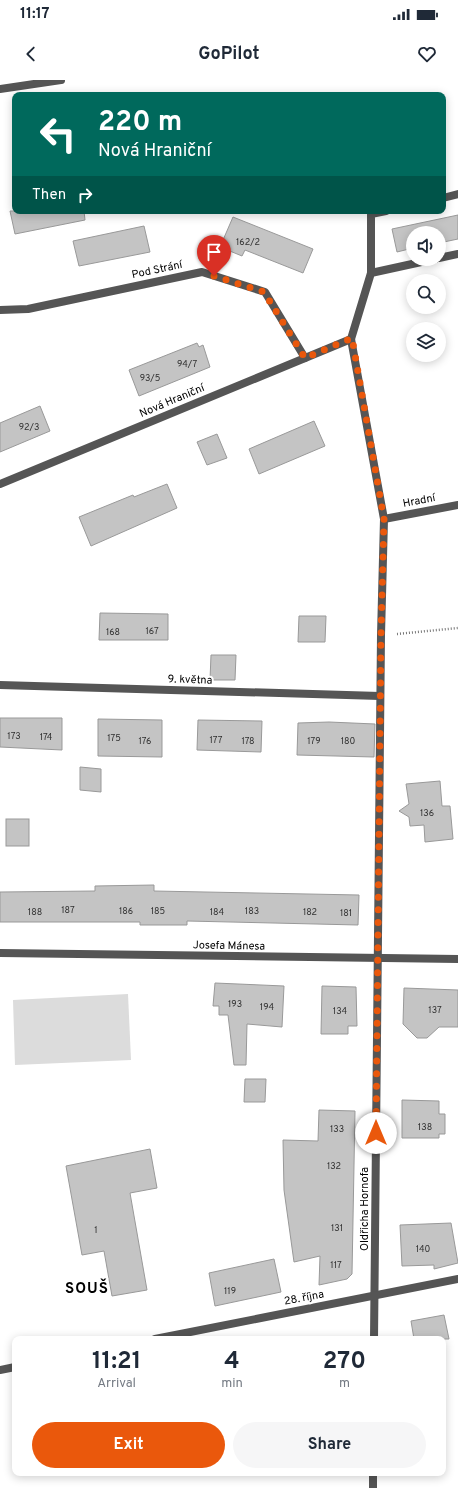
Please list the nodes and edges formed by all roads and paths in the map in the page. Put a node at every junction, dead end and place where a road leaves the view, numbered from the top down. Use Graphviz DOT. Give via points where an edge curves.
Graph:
graph roads {
  1 [pos="61,80"];
  2 [pos="0,88"];
  3 [pos="458,194"];
  4 [pos="446,197"];
  5 [pos="371,214"];
  6 [pos="458,254"];
  7 [pos="446,257"];
  8 [pos="406,265"];
  9 [pos="371,273"];
  10 [pos="0,310"];
  11 [pos="352,338"];
  12 [pos="305,358"];
  13 [pos="0,484"];
  14 [pos="458,505"];
  15 [pos="384,519"];
  16 [pos="458,628"];
  17 [pos="381,635"];
  18 [pos="0,685"];
  19 [pos="380,696"];
  20 [pos="0,953"];
  21 [pos="377,959"];
  22 [pos="458,959"];
  23 [pos="458,1279"];
  24 [pos="375,1296"];
  25 [pos="170,1336"];
  26 [pos="374,1336"];
  27 [pos="12,1368"];
  28 [pos="0,1370"];
  29 [pos="373,1476"];
  30 [pos="373,1488"];
  1 -- 2 [label="street"];
  3 -- 4 [label="street"];
  5 -- 9 [label="street"];
  6 -- 7 [label="street"];
  8 -- 9 [label="street"];
  9 -- 11 [label="street"];
  10 -- 12 [label="street, Pod Strání" via="28,309 202,272 264,292"];
  11 -- 12 [label="street, Nová Hraniční"];
  11 -- 15 [label="street, Oldřicha Hornofa"];
  12 -- 13 [label="street, Nová Hraniční"];
  14 -- 15 [label="street, Hradní"];
  15 -- 17 [label="street, Oldřicha Hornofa"];
  16 -- 17 [label="path"];
  17 -- 19 [label="street, Oldřicha Hornofa"];
  18 -- 19 [label="street, 9. května"];
  19 -- 21 [label="street, Oldřicha Hornofa"];
  20 -- 21 [label="street, Josefa Mánesa"];
  21 -- 22 [label="street, Josefa Mánesa"];
  21 -- 24 [label="street, Oldřicha Hornofa"];
  23 -- 24 [label="street, 28. října"];
  24 -- 25 [label="street, 28. října"];
  24 -- 26 [label="street, Oldřicha Hornofa"];
  27 -- 28 [label="street"];
  29 -- 30 [label="street"];
}
